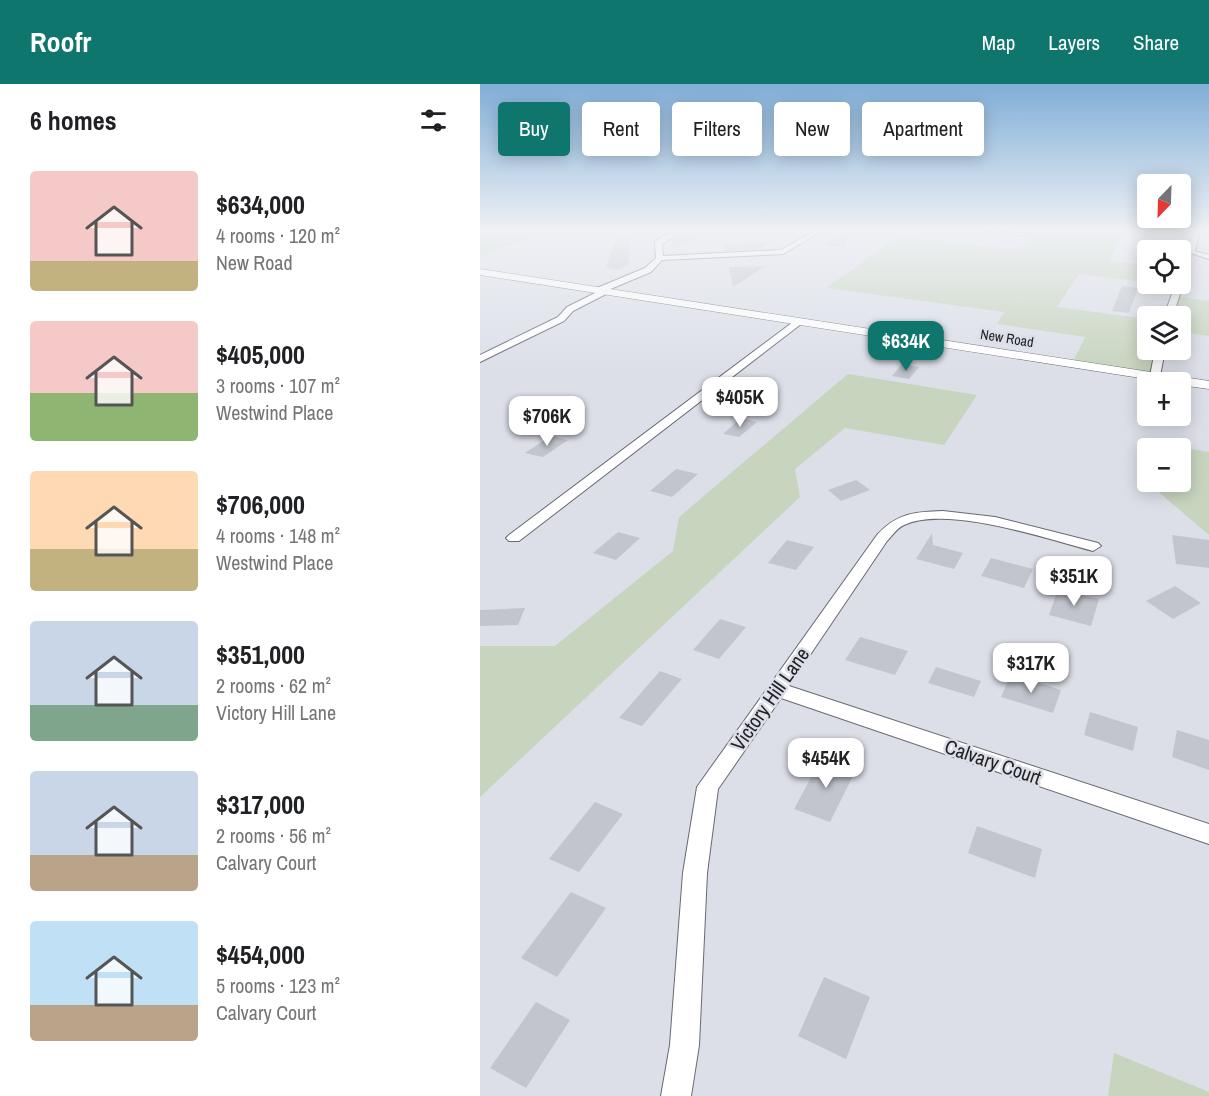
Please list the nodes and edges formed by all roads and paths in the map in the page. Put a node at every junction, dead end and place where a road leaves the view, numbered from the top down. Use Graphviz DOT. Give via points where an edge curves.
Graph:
graph roads {
  1 [pos="514,277"];
  2 [pos="632,277"];
  3 [pos="605,291"];
  4 [pos="800,321"];
  5 [pos="480,359"];
  6 [pos="1137,373"];
  7 [pos="1191,382"];
  8 [pos="1209,385"];
  9 [pos="514,538"];
  10 [pos="1093,546"];
  11 [pos="777,689"];
  12 [pos="1209,834"];
  13 [pos="676,1096"];
  1 -- 3 [label="street, New Road"];
  2 -- 3 [label="street" via="624,285"];
  3 -- 4 [label="street, New Road"];
  3 -- 5 [label="street" via="570,309 561,319"];
  4 -- 6 [label="street, New Road"];
  4 -- 9 [label="street"];
  7 -- 8 [label="street, New Road"];
  10 -- 11 [label="street, Victory Hill Lane" via="957,515 928,515 898,523 882,538"];
  11 -- 12 [label="street, Calvary Court"];
  11 -- 13 [label="street, Victory Hill Lane" via="708,787 690,925 683,1069"];
}
